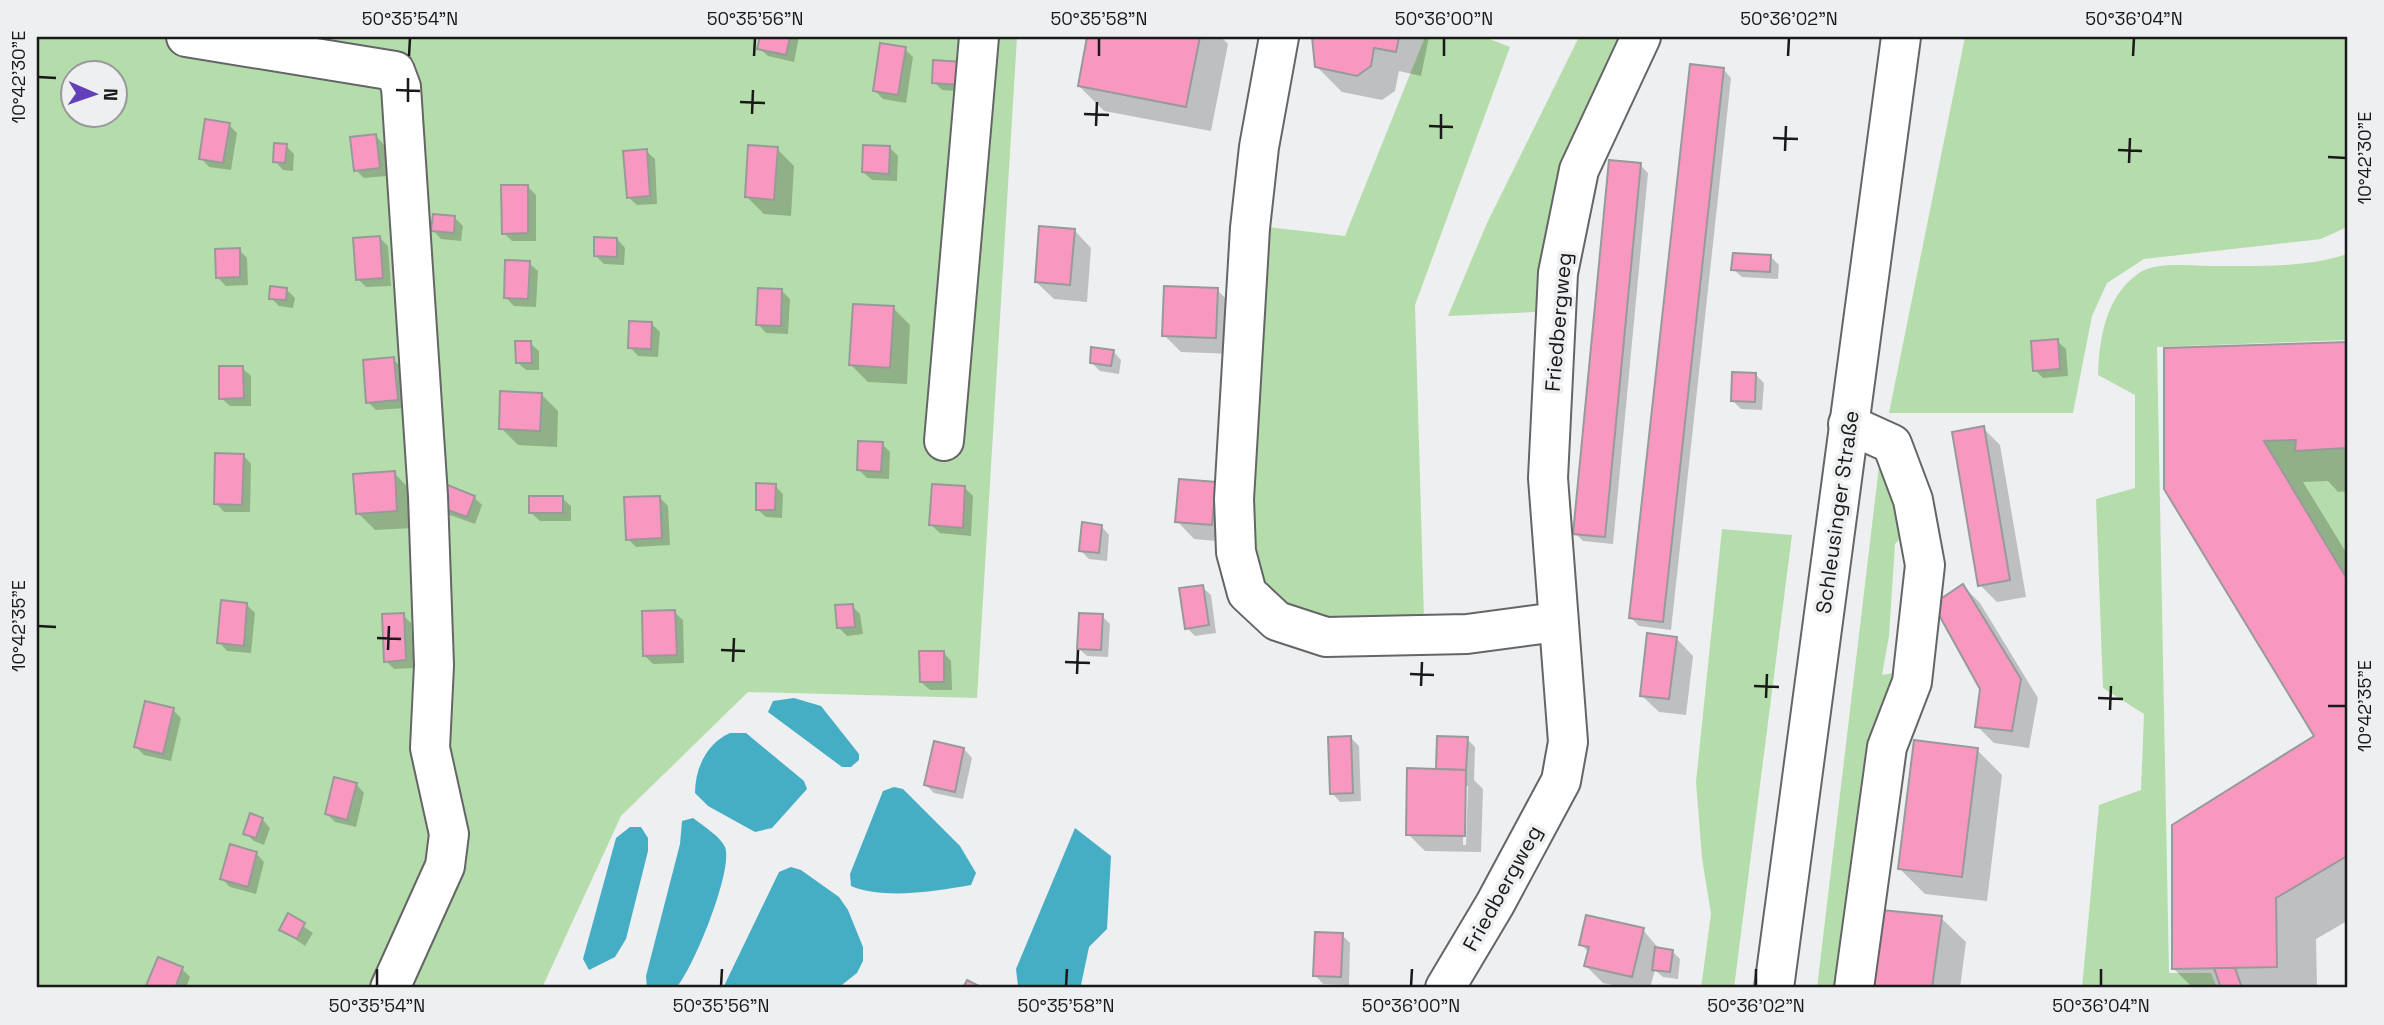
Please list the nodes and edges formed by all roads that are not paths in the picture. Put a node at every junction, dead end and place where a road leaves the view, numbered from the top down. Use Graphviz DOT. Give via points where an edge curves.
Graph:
graph roads {
  1 [pos="186,37"];
  2 [pos="979,37"];
  3 [pos="1279,37"];
  4 [pos="1642,37"];
  5 [pos="1901,37"];
  6 [pos="1848,424"];
  7 [pos="944,441"];
  8 [pos="1557,622"];
  9 [pos="390,988"];
  10 [pos="1446,988"];
  11 [pos="1774,988"];
  12 [pos="1854,988"];
  1 -- 9 [label="street" via="395,71 401,88 428,496 434,664 430,748 449,834 445,866"];
  2 -- 7 [label="street"];
  3 -- 8 [label="street" via="1258,161 1242,364 1235,525 1236,552 1247,593 1277,621 1326,637 1467,634"];
  4 -- 8 [label="street, Friedbergweg" via="1579,170 1558,273 1548,478"];
  5 -- 6 [label="street, Schleusinger Straße"];
  6 -- 11 [label="street, Schleusinger Straße"];
  6 -- 12 [label="street" via="1892,444 1913,500 1925,565 1912,682 1887,747"];
  8 -- 10 [label="street, Friedbergweg" via="1568,742 1561,781"];
}
